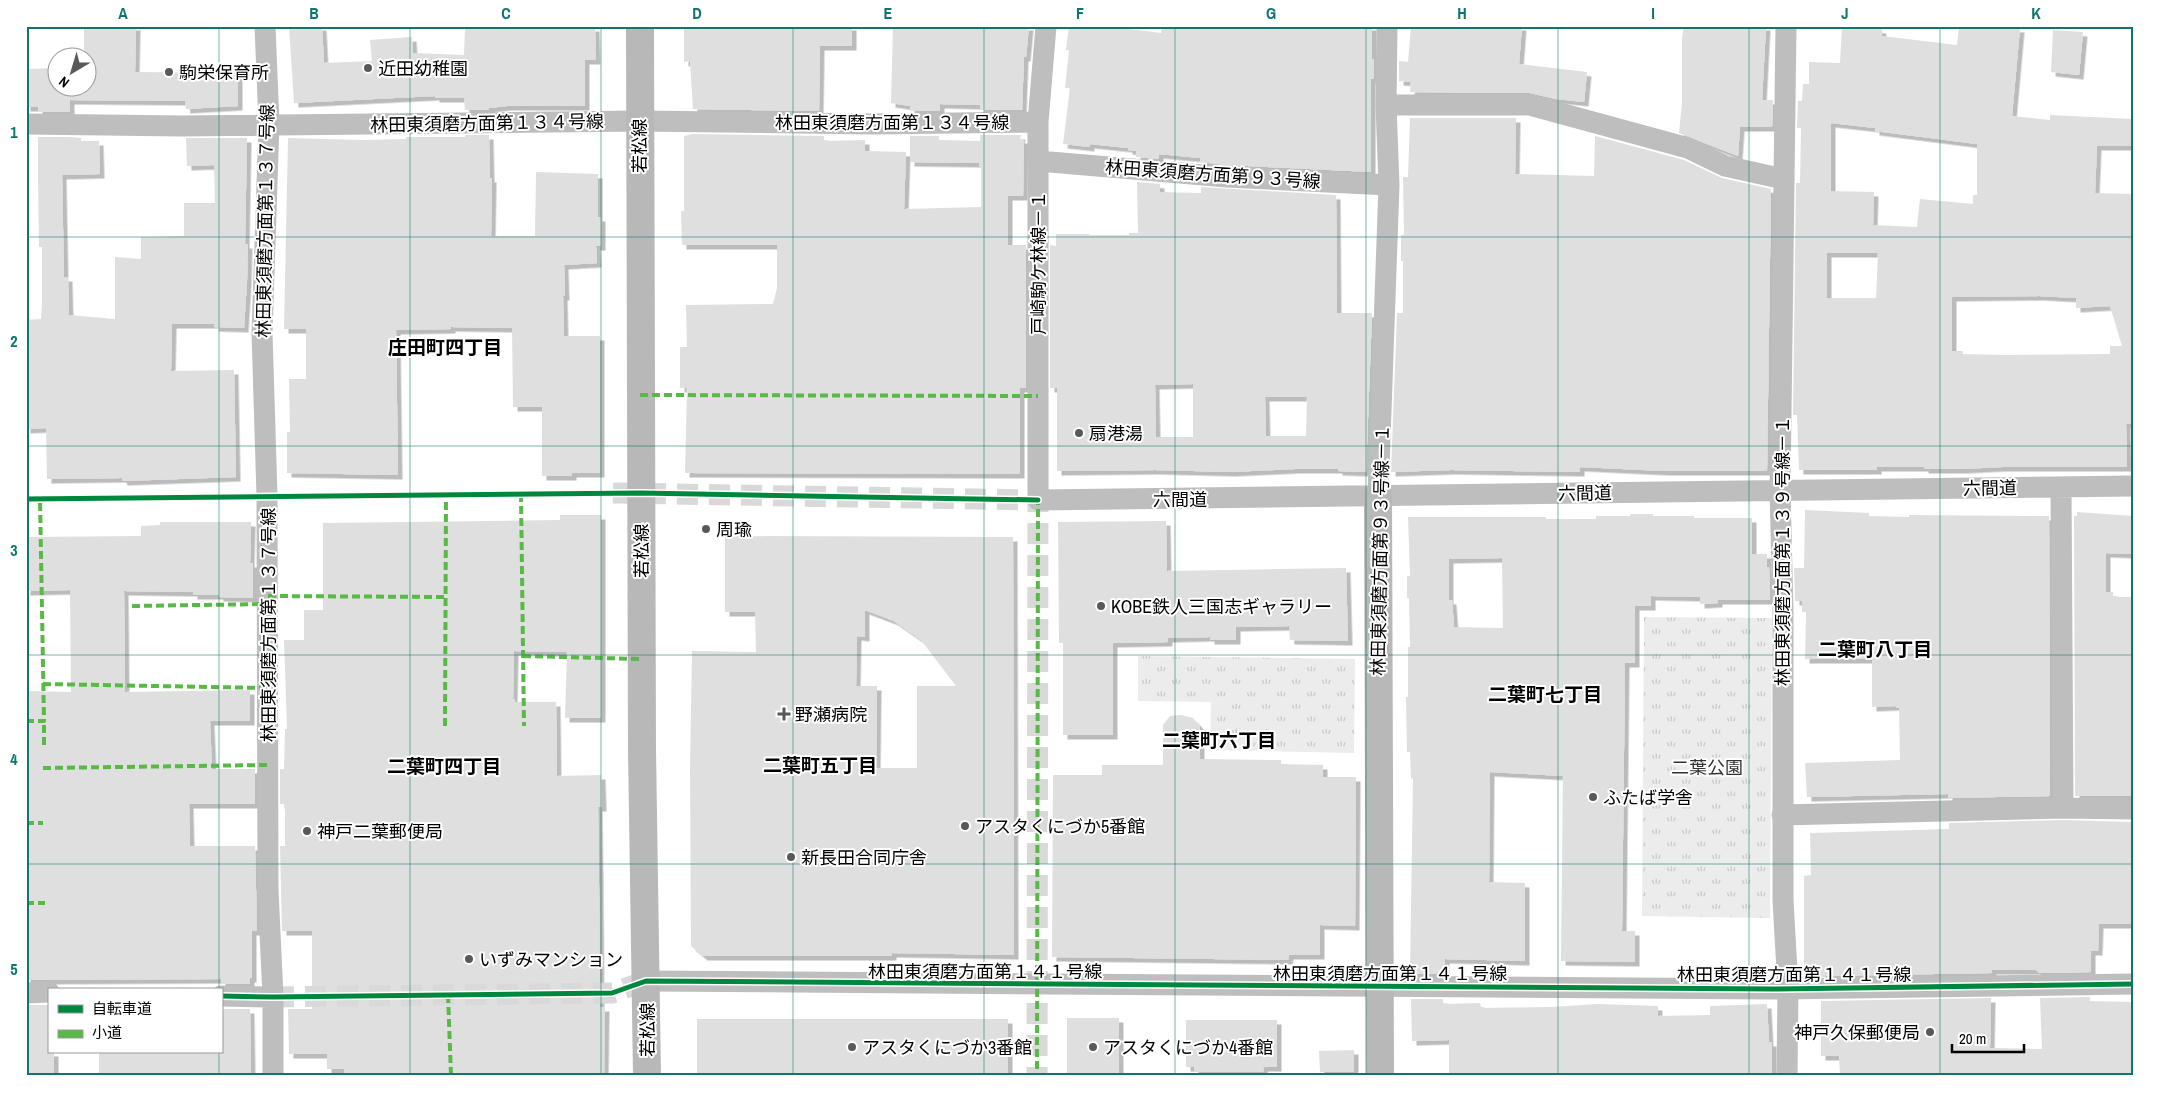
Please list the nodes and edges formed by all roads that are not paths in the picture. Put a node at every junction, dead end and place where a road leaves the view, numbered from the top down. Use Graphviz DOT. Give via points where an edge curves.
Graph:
graph roads {
  1 [pos="265,26"];
  2 [pos="640,26"];
  3 [pos="1046,26"];
  4 [pos="1387,26"];
  5 [pos="1786,26"];
  6 [pos="1386,105"];
  7 [pos="639,121"];
  8 [pos="1038,122"];
  9 [pos="26,124"];
  10 [pos="269,124"];
  11 [pos="1038,161"];
  12 [pos="1783,179"];
  13 [pos="1389,185"];
  14 [pos="2133,486"];
  15 [pos="2062,487"];
  16 [pos="1780,490"];
  17 [pos="1378,496"];
  18 [pos="1038,500"];
  19 [pos="2063,808"];
  20 [pos="2133,809"];
  21 [pos="1782,815"];
  22 [pos="646,982"];
  23 [pos="2133,984"];
  24 [pos="1380,986"];
  25 [pos="1788,989"];
  26 [pos="48,992"];
  27 [pos="26,993"];
  28 [pos="222,996"];
  29 [pos="273,997"];
  30 [pos="273,1075"];
  31 [pos="647,1075"];
  32 [pos="1380,1075"];
  33 [pos="1787,1075"];
  1 -- 10 [label="street, 林田東須磨方面第１３７号線"];
  2 -- 7 [label="street, 若松線"];
  3 -- 8 [label="street, 戸崎駒ケ林線－１"];
  4 -- 6 [label="street, 林田東須磨方面第９３号線－１"];
  5 -- 12 [label="street, 林田東須磨方面第１３９号線－１"];
  6 -- 12 [label="street" via="1530,105 1688,148 1725,166"];
  6 -- 13 [label="street, 林田東須磨方面第９３号線－１"];
  7 -- 8 [label="street, 林田東須磨方面第１３４号線"];
  7 -- 10 [label="street, 林田東須磨方面第１３４号線"];
  7 -- 22 [label="street, 若松線" via="642,814"];
  8 -- 11 [label="street, 戸崎駒ケ林線－１"];
  9 -- 10 [label="street, 林田東須磨方面第１３４号線"];
  10 -- 29 [label="street, 林田東須磨方面第１３７号線" via="262,332 267,496 268,890"];
  11 -- 13 [label="street, 林田東須磨方面第９３号線" via="1226,177"];
  11 -- 18 [label="street, 戸崎駒ケ林線－１"];
  12 -- 16 [label="street, 林田東須磨方面第１３９号線－１"];
  13 -- 17 [label="street, 林田東須磨方面第９３号線－１"];
  14 -- 15 [label="street, 六間道"];
  15 -- 16 [label="street, 六間道"];
  15 -- 19 [label="street"];
  16 -- 17 [label="street, 六間道"];
  16 -- 21 [label="street, 林田東須磨方面第１３９号線－１"];
  17 -- 18 [label="street, 六間道"];
  17 -- 24 [label="street, 林田東須磨方面第９３号線－１"];
  19 -- 20 [label="street"];
  19 -- 21 [label="street"];
  21 -- 25 [label="street, 林田東須磨方面第１３９号線－１"];
  22 -- 24 [label="street, 林田東須磨方面第１４１号線"];
  22 -- 31 [label="street, 若松線"];
  23 -- 25 [label="street, 林田東須磨方面第１４１号線"];
  24 -- 25 [label="street, 林田東須磨方面第１４１号線"];
  24 -- 32 [label="street, 林田東須磨方面第９３号線－１"];
  25 -- 33 [label="street, 林田東須磨方面第１３９号線－１"];
  26 -- 27 [label="street"];
  28 -- 29 [label="street"];
  29 -- 30 [label="street, 林田東須磨方面第１３７号線"];
}
